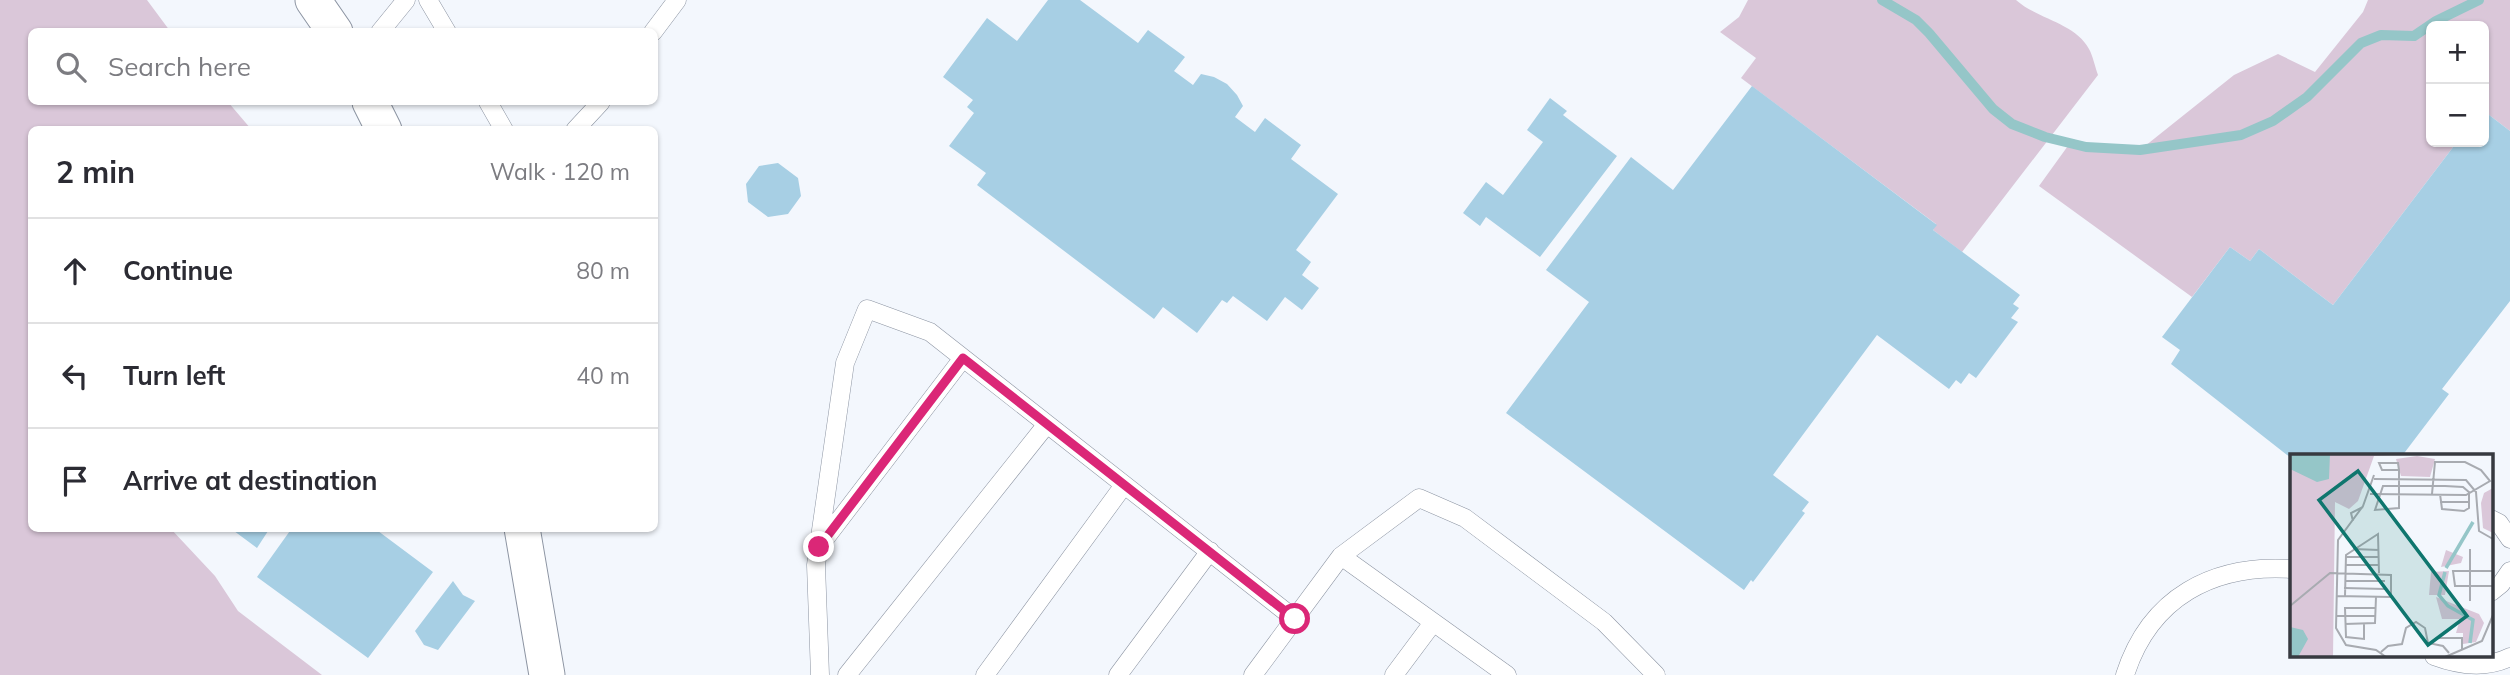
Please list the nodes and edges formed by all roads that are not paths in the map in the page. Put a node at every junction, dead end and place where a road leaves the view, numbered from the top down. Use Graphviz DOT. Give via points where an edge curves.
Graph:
graph roads {
  1 [pos="313,0"];
  2 [pos="406,0"];
  3 [pos="428,0"];
  4 [pos="677,0"];
  5 [pos="332,28"];
  6 [pos="383,28"];
  7 [pos="445,28"];
  8 [pos="656,28"];
  9 [pos="372,105"];
  10 [pos="490,105"];
  11 [pos="598,105"];
  12 [pos="382,126"];
  13 [pos="502,126"];
  14 [pos="579,126"];
  15 [pos="963,358"];
  16 [pos="1047,424"];
  17 [pos="1124,485"];
  18 [pos="2510,508"];
  19 [pos="2495,521"];
  20 [pos="523,532"];
  21 [pos="2510,539"];
  22 [pos="819,547"];
  23 [pos="1210,551"];
  24 [pos="1341,556"];
  25 [pos="2290,569"];
  26 [pos="2510,571"];
  27 [pos="2492,591"];
  28 [pos="1295,619"];
  29 [pos="1432,624"];
  30 [pos="2510,657"];
  31 [pos="2439,658"];
  32 [pos="547,675"];
  33 [pos="820,675"];
  34 [pos="847,675"];
  35 [pos="985,675"];
  36 [pos="1118,675"];
  37 [pos="1253,675"];
  38 [pos="1394,675"];
  39 [pos="1507,675"];
  40 [pos="1656,675"];
  41 [pos="2125,675"];
  1 -- 5 [label="street"];
  2 -- 6 [label="lane"];
  3 -- 7 [label="lane"];
  4 -- 8 [label="lane"];
  9 -- 12 [label="street"];
  10 -- 13 [label="lane"];
  11 -- 14 [label="lane"];
  15 -- 16 [label="lane"];
  15 -- 22 [label="lane"];
  15 -- 22 [label="lane" via="930,332 866,309 845,363"];
  16 -- 17 [label="lane"];
  16 -- 34 [label="lane"];
  17 -- 23 [label="lane"];
  17 -- 35 [label="lane"];
  18 -- 19 [label="lane"];
  19 -- 21 [label="lane"];
  20 -- 32 [label="street"];
  22 -- 33 [label="lane"];
  23 -- 28 [label="lane"];
  23 -- 36 [label="lane"];
  24 -- 28 [label="lane"];
  24 -- 29 [label="lane"];
  24 -- 40 [label="lane" via="1419,498 1465,518 1604,622"];
  25 -- 41 [label="lane" via="2261,567 2199,583 2172,602 2150,626"];
  26 -- 27 [label="lane"];
  28 -- 37 [label="lane"];
  29 -- 38 [label="lane"];
  29 -- 39 [label="lane"];
  30 -- 31 [label="lane" via="2480,665"];
}
